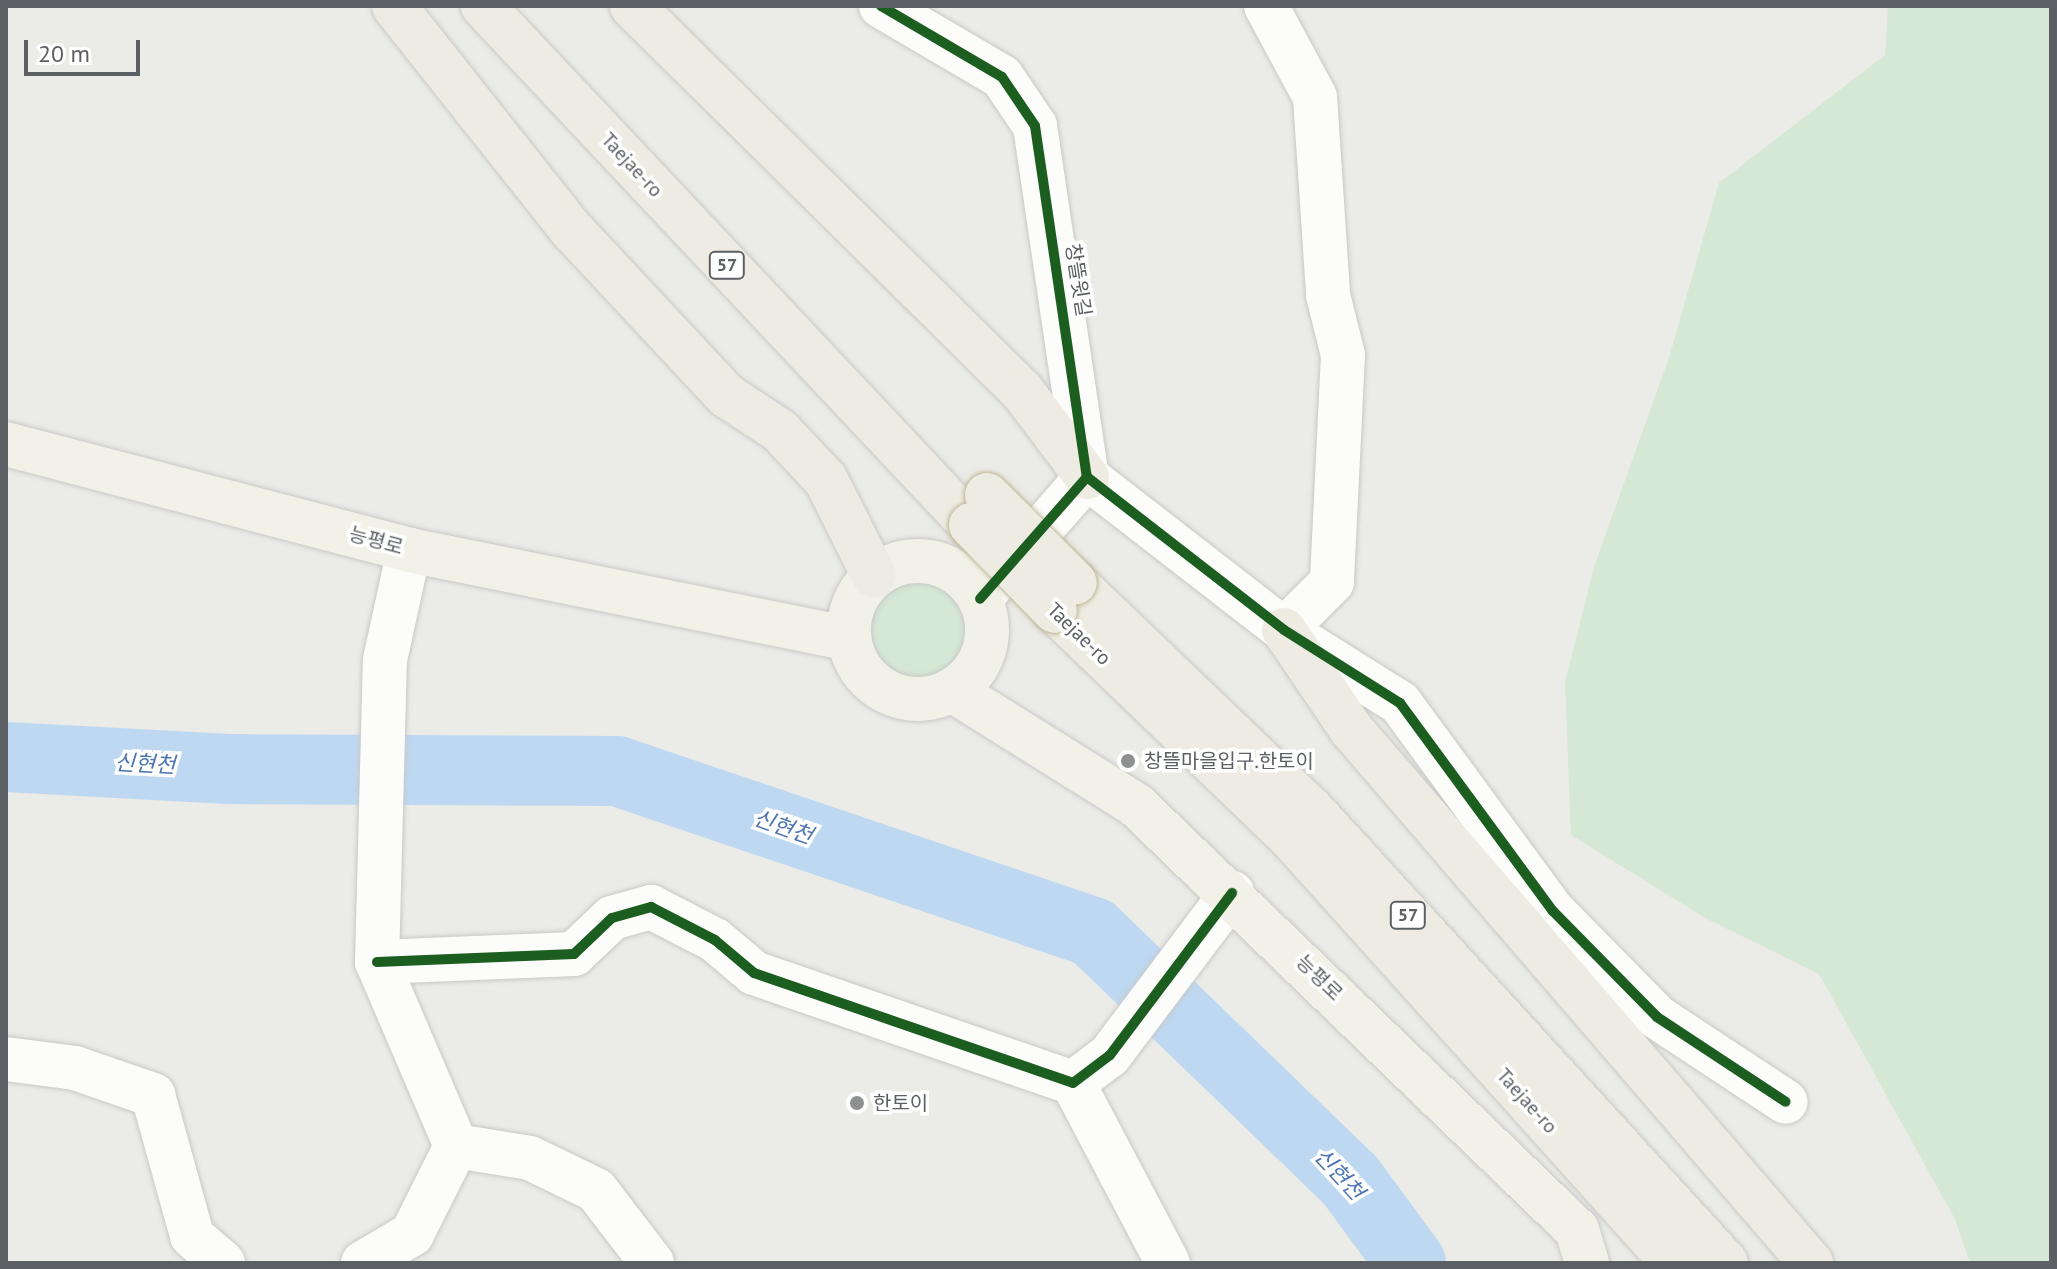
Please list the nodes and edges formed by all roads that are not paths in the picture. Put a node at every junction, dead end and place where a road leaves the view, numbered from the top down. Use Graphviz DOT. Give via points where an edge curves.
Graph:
graph roads {
  1 [pos="394,6"];
  2 [pos="483,6"];
  3 [pos="519,6"];
  4 [pos="632,6"];
  5 [pos="881,6"];
  6 [pos="1266,6"];
  7 [pos="6,444"];
  8 [pos="1087,477"];
  9 [pos="979,510"];
  10 [pos="409,550"];
  11 [pos="970,587"];
  12 [pos="1065,597"];
  13 [pos="858,608"];
  14 [pos="1284,630"];
  15 [pos="963,680"];
  16 [pos="1232,893"];
  17 [pos="377,962"];
  18 [pos="6,1059"];
  19 [pos="1073,1083"];
  20 [pos="1786,1102"];
  21 [pos="456,1146"];
  22 [pos="221,1262"];
  23 [pos="1163,1262"];
  24 [pos="363,1263"];
  25 [pos="652,1263"];
  26 [pos="1587,1263"];
  27 [pos="1673,1263"];
  28 [pos="1726,1263"];
  29 [pos="1811,1263"];
  1 -- 13 [label="highway" via="571,229 727,396 780,431 826,480"];
  2 -- 9 [label="highway, Taejae-ro / 57"];
  3 -- 9 [label="highway, Taejae-ro / 57"];
  4 -- 8 [label="highway" via="1022,391"];
  5 -- 8 [label="street, 창뜰윗길" via="1002,77 1035,126"];
  6 -- 14 [label="street" via="1315,97 1328,295 1343,355 1332,582"];
  7 -- 10 [label="main road, 능평로"];
  8 -- 11 [label="street" via="1013,554"];
  8 -- 14 [label="street"];
  9 -- 12 [label="highway, 57, bridge"];
  10 -- 13 [label="main road, 능평로" via="749,623"];
  10 -- 17 [label="street" via="385,660"];
  11 -- 13 [label="main road" via="917,561"];
  11 -- 15 [label="main road" via="987,635"];
  12 -- 27 [label="highway, Taejae-ro / 57" via="1291,838"];
  12 -- 28 [label="highway, Taejae-ro / 57" via="1311,809"];
  13 -- 15 [label="main road" via="869,679 887,692 920,698"];
  14 -- 20 [label="street" via="1400,703 1553,911 1657,1017"];
  14 -- 29 [label="highway" via="1351,729"];
  15 -- 16 [label="main road, 능평로" via="1015,729 1136,805"];
  16 -- 19 [label="street" via="1110,1055"];
  16 -- 26 [label="main road, 능평로" via="1577,1230"];
  17 -- 19 [label="street" via="574,954 612,918 651,907 715,940 754,973"];
  17 -- 21 [label="street"];
  18 -- 22 [label="street" via="75,1068 153,1095 192,1236"];
  19 -- 23 [label="street"];
  21 -- 24 [label="street" via="412,1234"];
  21 -- 25 [label="street" via="530,1158 596,1190"];
}
